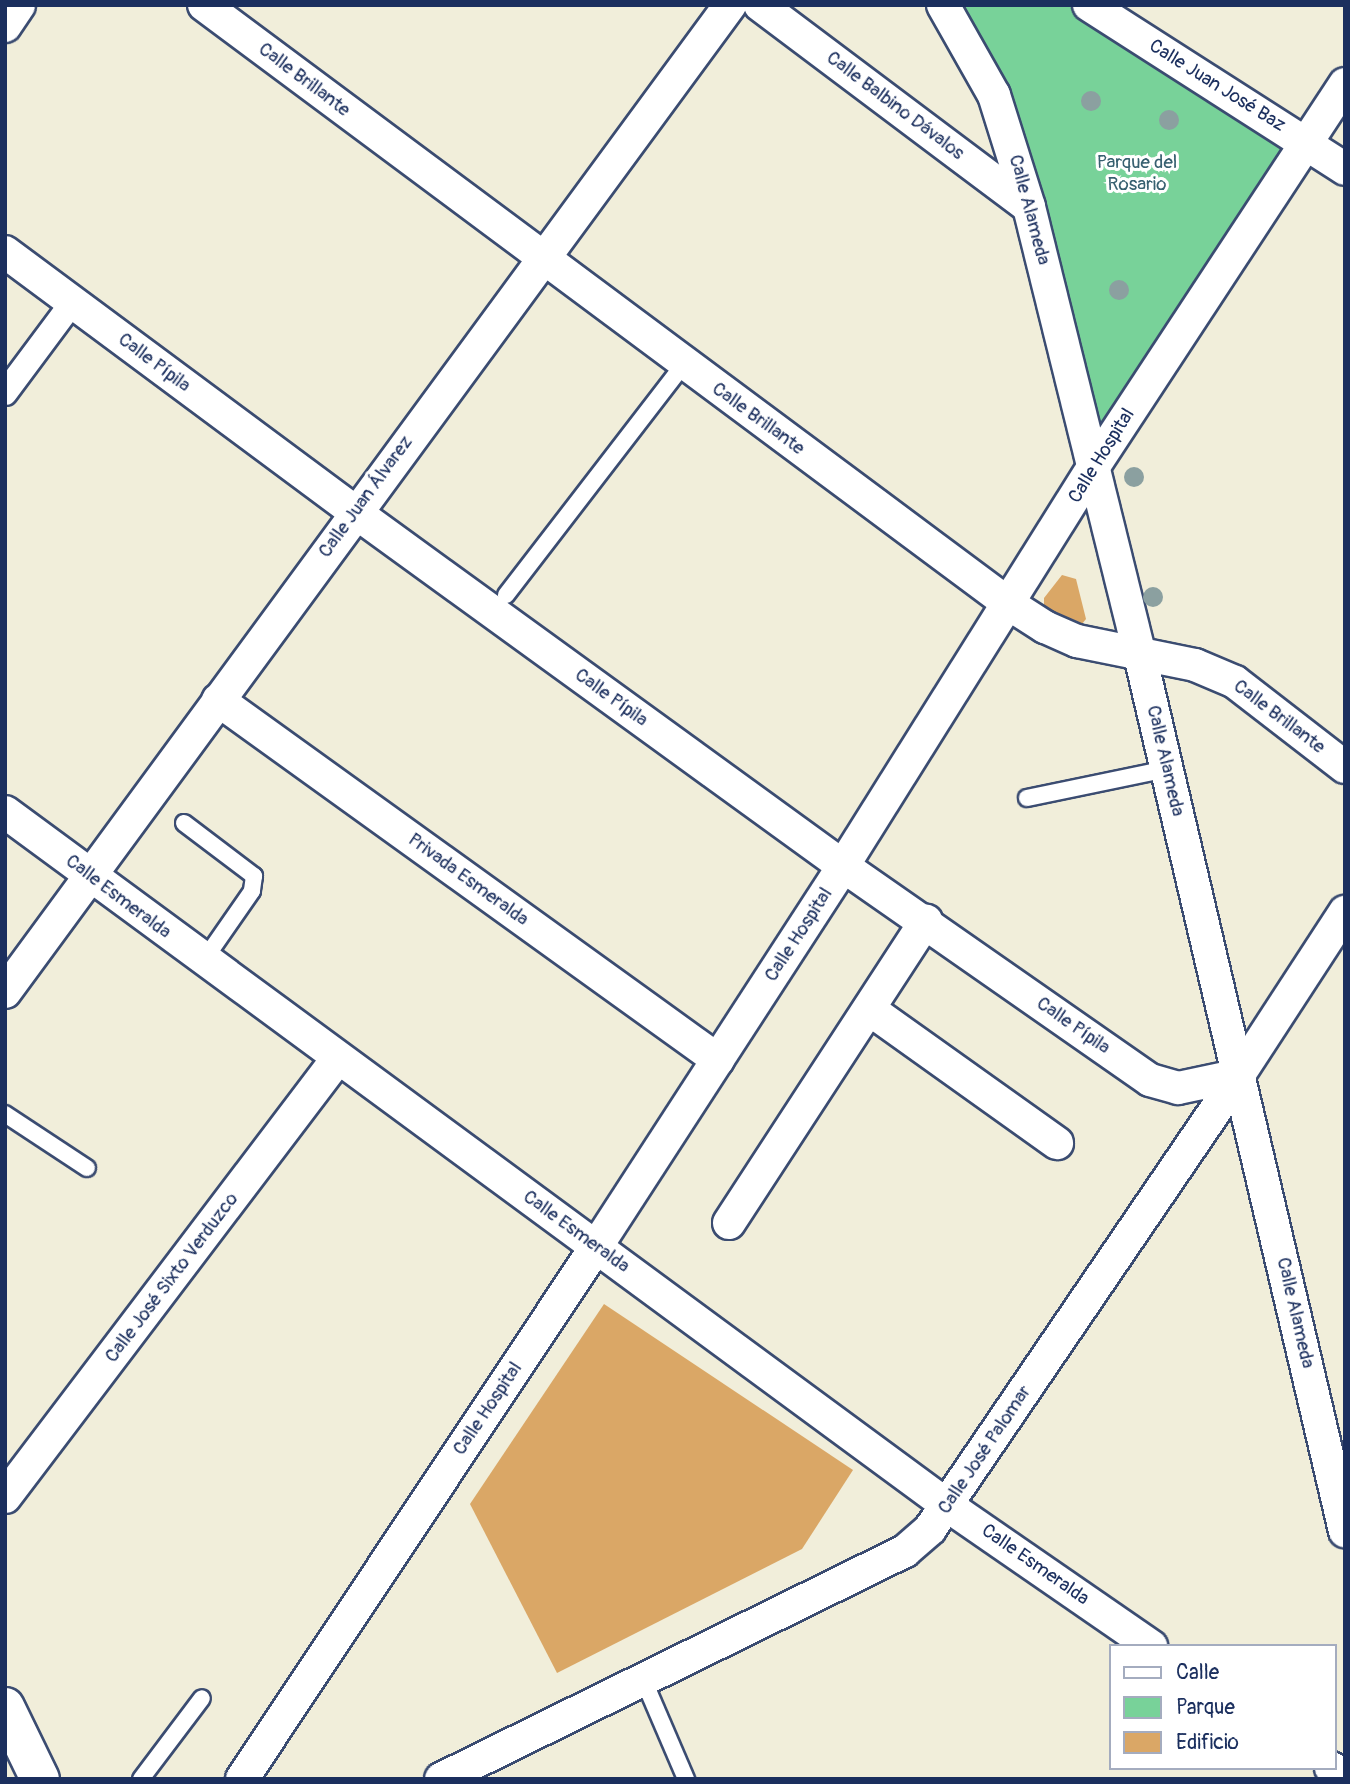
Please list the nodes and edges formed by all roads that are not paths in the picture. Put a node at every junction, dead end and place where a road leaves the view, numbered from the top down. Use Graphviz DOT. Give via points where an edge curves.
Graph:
graph roads {
  1 [pos="19,5"];
  2 [pos="730,5"];
  3 [pos="760,5"];
  4 [pos="943,5"];
  5 [pos="1089,5"];
  6 [pos="215,8"];
  7 [pos="5,26"];
  8 [pos="1345,84"];
  9 [pos="1307,143"];
  10 [pos="1345,169"];
  11 [pos="1029,207"];
  12 [pos="5,253"];
  13 [pos="543,258"];
  14 [pos="72,303"];
  15 [pos="684,364"];
  16 [pos="5,393"];
  17 [pos="1094,466"];
  18 [pos="355,512"];
  19 [pos="506,595"];
  20 [pos="1009,604"];
  21 [pos="1140,655"];
  22 [pos="218,700"];
  23 [pos="1345,767"];
  24 [pos="1167,769"];
  25 [pos="1027,798"];
  26 [pos="5,812"];
  27 [pos="184,823"];
  28 [pos="843,866"];
  29 [pos="88,875"];
  30 [pos="1345,912"];
  31 [pos="926,921"];
  32 [pos="204,960"];
  33 [pos="5,992"];
  34 [pos="869,1009"];
  35 [pos="338,1058"];
  36 [pos="718,1060"];
  37 [pos="1238,1075"];
  38 [pos="5,1114"];
  39 [pos="1057,1143"];
  40 [pos="87,1168"];
  41 [pos="729,1223"];
  42 [pos="596,1247"];
  43 [pos="5,1497"];
  44 [pos="948,1506"];
  45 [pos="1345,1531"];
  46 [pos="1148,1644"];
  47 [pos="644,1681"];
  48 [pos="202,1698"];
  49 [pos="5,1707"];
  50 [pos="5,1744"];
  51 [pos="247,1775"];
  52 [pos="451,1777"];
  53 [pos="22,1779"];
  54 [pos="40,1779"];
  55 [pos="141,1779"];
  56 [pos="685,1779"];
  1 -- 7 [label="street"];
  2 -- 13 [label="street, Calle Juan Álvarez"];
  3 -- 11 [label="street, Calle Balbino Dávalos"];
  4 -- 11 [label="street, Calle Alameda" via="994,95"];
  5 -- 9 [label="street, Calle Juan José Baz"];
  6 -- 13 [label="street, Calle Brillante"];
  8 -- 9 [label="street, Calle Hospital"];
  9 -- 10 [label="street, Calle Juan José Baz"];
  9 -- 17 [label="street, Calle Hospital"];
  11 -- 17 [label="street, Calle Alameda"];
  12 -- 14 [label="street, Calle Pípila"];
  13 -- 15 [label="street, Calle Brillante"];
  13 -- 18 [label="street, Calle Juan Álvarez"];
  14 -- 16 [label="street"];
  14 -- 18 [label="street, Calle Pípila"];
  15 -- 19 [label="lane"];
  15 -- 20 [label="street, Calle Brillante"];
  17 -- 20 [label="street, Calle Hospital"];
  17 -- 21 [label="street, Calle Alameda"];
  18 -- 22 [label="street, Calle Juan Álvarez"];
  18 -- 28 [label="street, Calle Pípila"];
  20 -- 21 [label="street, Calle Brillante" via="1077,641"];
  20 -- 28 [label="street, Calle Hospital"];
  21 -- 23 [label="street, Calle Brillante" via="1195,665 1235,682"];
  21 -- 24 [label="street, Calle Alameda"];
  22 -- 29 [label="street, Calle Juan Álvarez"];
  22 -- 36 [label="street, Privada Esmeralda"];
  24 -- 25 [label="lane"];
  24 -- 37 [label="street, Calle Alameda"];
  26 -- 29 [label="street, Calle Esmeralda"];
  27 -- 32 [label="lane" via="254,877 252,891"];
  28 -- 31 [label="street, Calle Pípila"];
  28 -- 36 [label="street, Calle Hospital"];
  29 -- 32 [label="street, Calle Esmeralda"];
  29 -- 33 [label="street, Calle Juan Álvarez"];
  30 -- 37 [label="street, Calle José Palomar"];
  31 -- 34 [label="street"];
  31 -- 37 [label="street, Calle Pípila" via="1150,1080 1178,1088"];
  32 -- 35 [label="street, Calle Esmeralda"];
  34 -- 39 [label="street"];
  34 -- 41 [label="street"];
  35 -- 42 [label="street, Calle Esmeralda"];
  35 -- 43 [label="street, Calle José Sixto Verduzco"];
  36 -- 42 [label="street, Calle Hospital"];
  37 -- 44 [label="street, Calle José Palomar"];
  37 -- 45 [label="street, Calle Alameda"];
  38 -- 40 [label="lane"];
  42 -- 44 [label="street, Calle Esmeralda"];
  42 -- 51 [label="street, Calle Hospital"];
  44 -- 46 [label="street, Calle Esmeralda"];
  44 -- 47 [label="street, Calle José Palomar" via="905,1551"];
  47 -- 52 [label="street, Calle José Palomar"];
  47 -- 56 [label="lane"];
  48 -- 55 [label="lane"];
  49 -- 54 [label="main road"];
  50 -- 53 [label="lane"];
}
